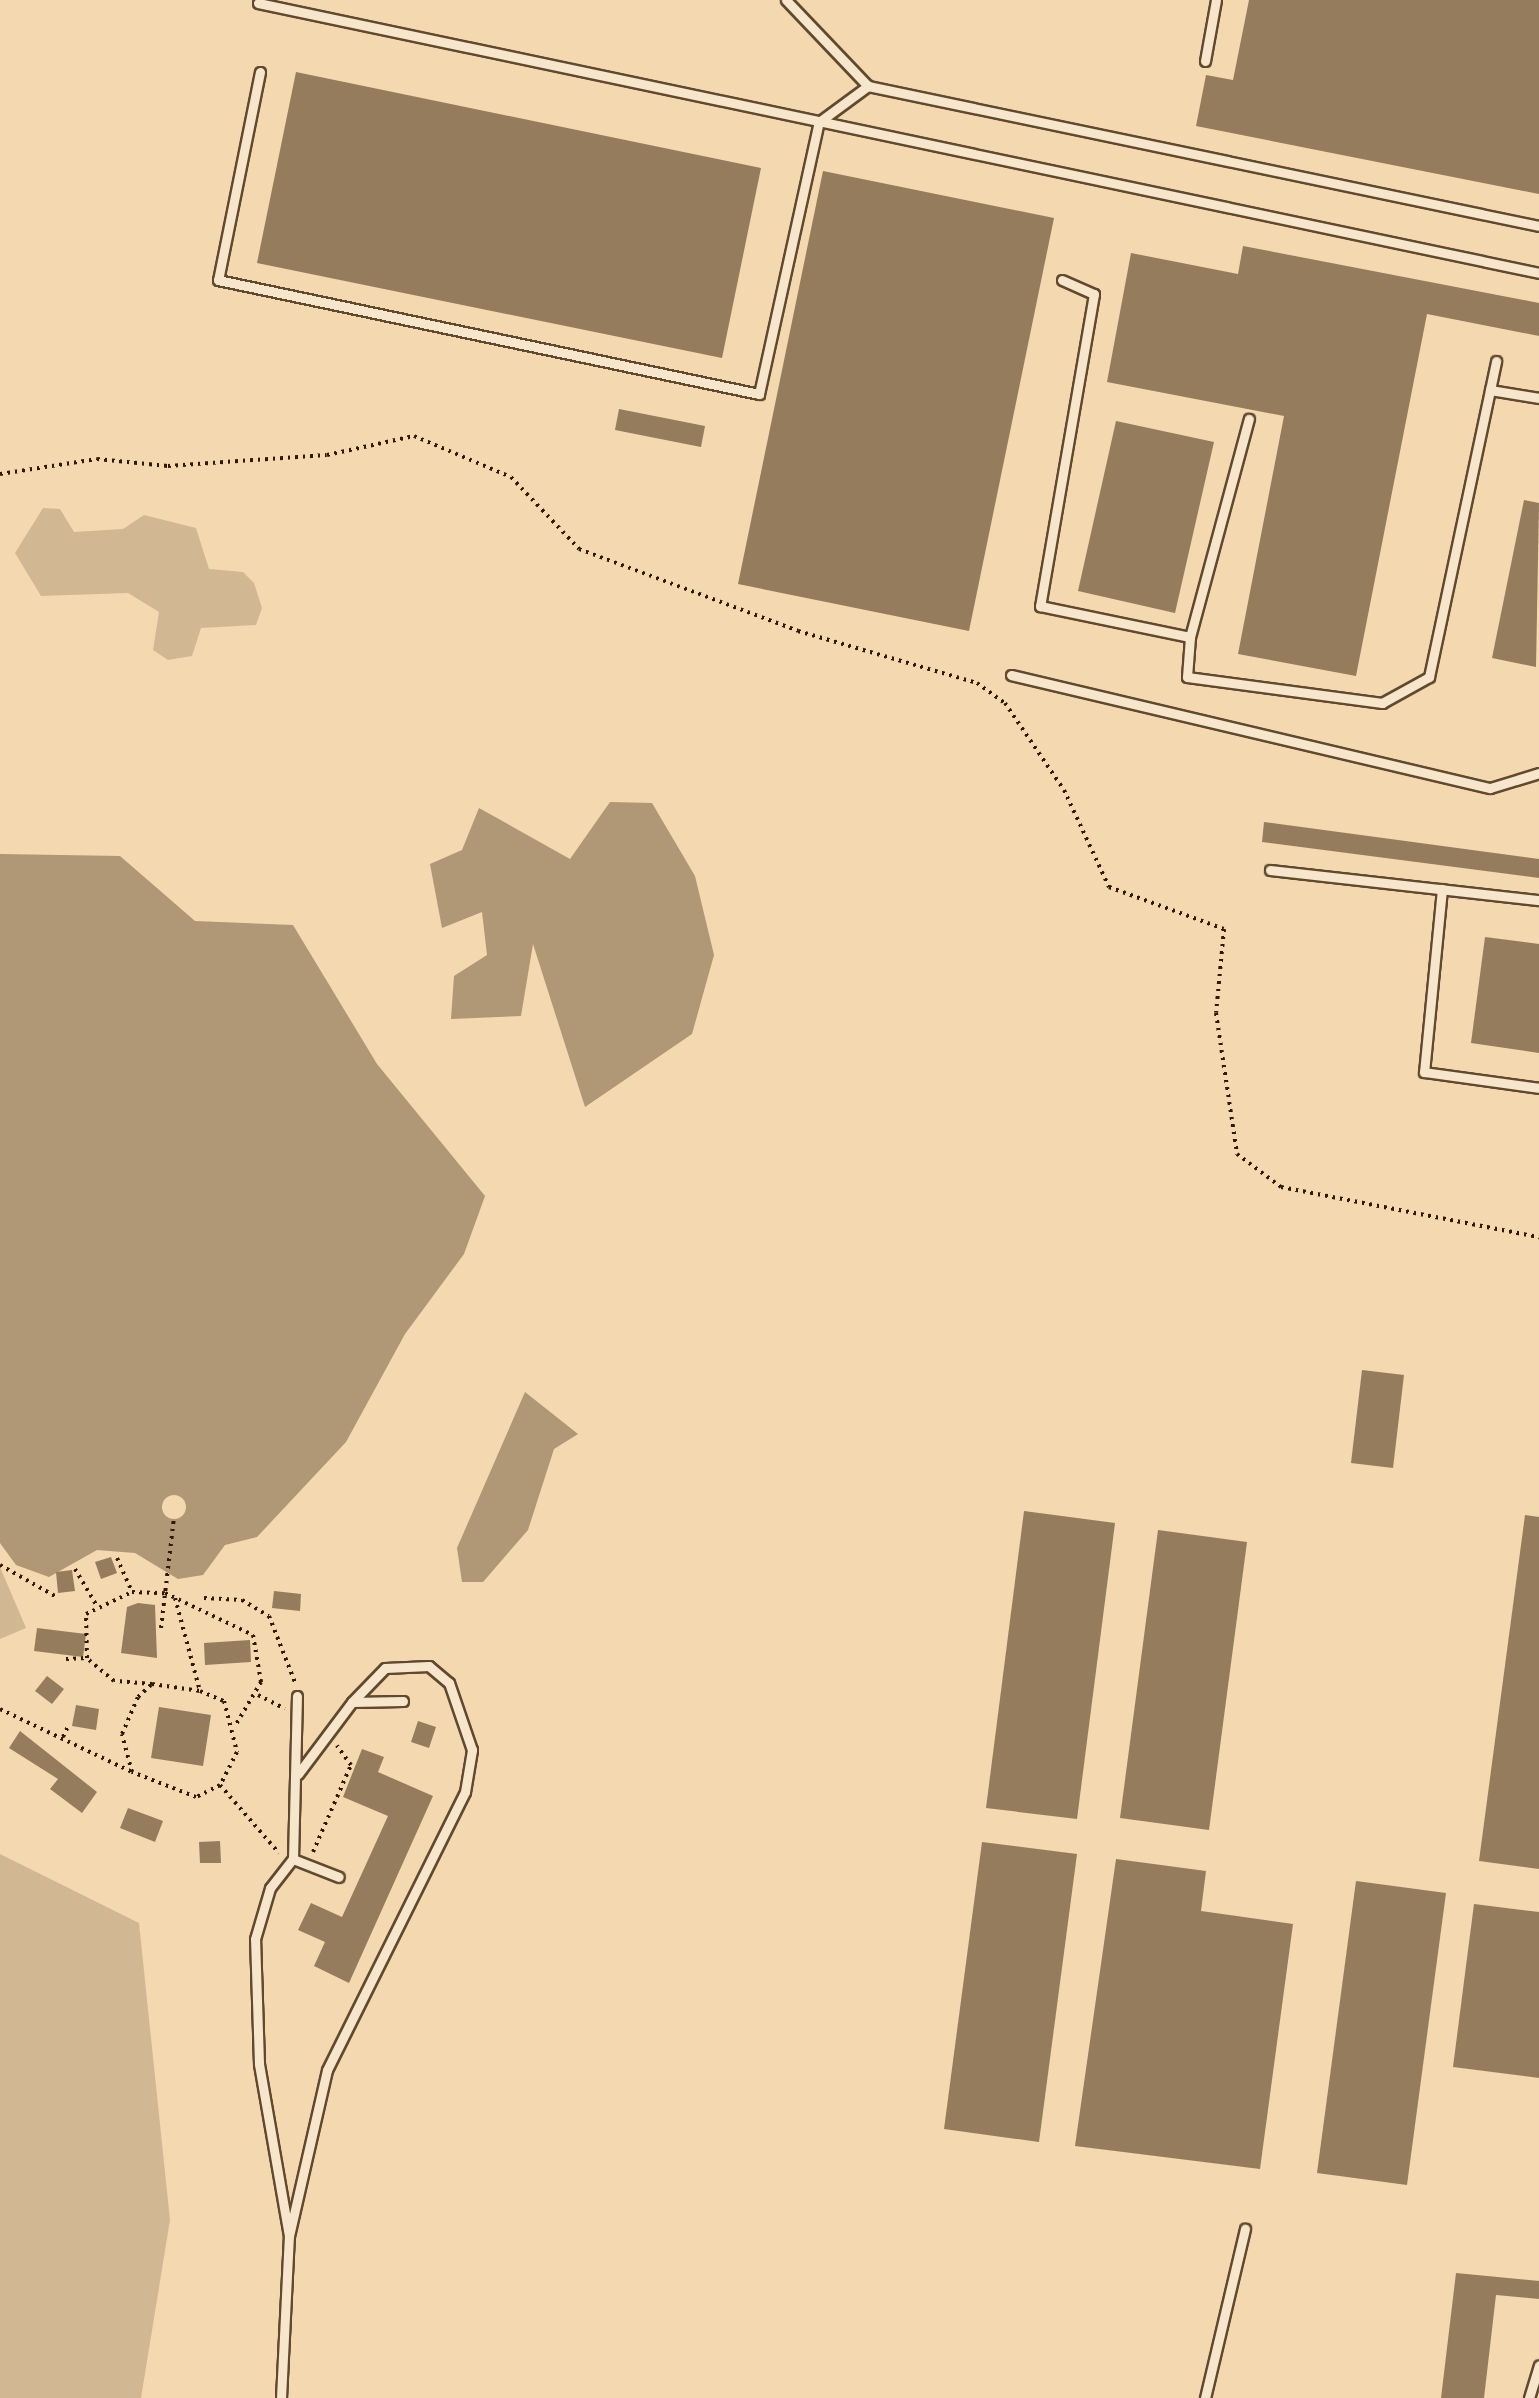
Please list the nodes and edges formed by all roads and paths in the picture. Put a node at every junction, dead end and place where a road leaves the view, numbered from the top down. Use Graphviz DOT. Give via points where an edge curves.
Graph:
graph roads {
  1 [pos="786,0"];
  2 [pos="1216,0"];
  3 [pos="258,3"];
  4 [pos="1205,61"];
  5 [pos="260,72"];
  6 [pos="868,86"];
  7 [pos="820,122"];
  8 [pos="1539,226"];
  9 [pos="1539,274"];
  10 [pos="1062,280"];
  11 [pos="1496,362"];
  12 [pos="1490,390"];
  13 [pos="1539,398"];
  14 [pos="1249,419"];
  15 [pos="0,474"];
  16 [pos="1190,637"];
  17 [pos="1011,675"];
  18 [pos="1539,773"];
  19 [pos="1270,870"];
  20 [pos="1442,889"];
  21 [pos="1539,900"];
  22 [pos="1539,1088"];
  23 [pos="1539,1237"];
  24 [pos="174,1518"];
  25 [pos="117,1558"];
  26 [pos="0,1565"];
  27 [pos="75,1569"];
  28 [pos="132,1592"];
  29 [pos="165,1594"];
  30 [pos="56,1596"];
  31 [pos="176,1598"];
  32 [pos="204,1598"];
  33 [pos="98,1607"];
  34 [pos="161,1628"];
  35 [pos="87,1658"];
  36 [pos="66,1659"];
  37 [pos="152,1684"];
  38 [pos="200,1691"];
  39 [pos="297,1696"];
  40 [pos="403,1700"];
  41 [pos="352,1702"];
  42 [pos="0,1710"];
  43 [pos="69,1724"];
  44 [pos="236,1726"];
  45 [pos="63,1736"];
  46 [pos="132,1772"];
  47 [pos="298,1774"];
  48 [pos="220,1786"];
  49 [pos="293,1859"];
  50 [pos="338,1877"];
  51 [pos="1244,2229"];
  52 [pos="288,2236"];
  53 [pos="1539,2365"];
  54 [pos="281,2398"];
  55 [pos="1205,2398"];
  56 [pos="1530,2398"];
  1 -- 6 [label="lane"];
  2 -- 4 [label="lane"];
  3 -- 7 [label="lane"];
  5 -- 7 [label="lane" via="218,280 759,394"];
  6 -- 7 [label="lane"];
  6 -- 8 [label="lane"];
  7 -- 9 [label="lane"];
  10 -- 16 [label="lane" via="1094,294 1040,606"];
  11 -- 12 [label="lane"];
  12 -- 13 [label="lane"];
  12 -- 16 [label="lane" via="1429,677 1382,703 1188,677"];
  14 -- 16 [label="lane"];
  15 -- 23 [label="path" via="98,460 168,466 327,454 414,436 510,477 579,549 798,631 977,683 1005,703 1064,790 1110,887 1224,929 1216,1014 1237,1154 1281,1187"];
  17 -- 18 [label="lane" via="1490,788"];
  19 -- 20 [label="lane"];
  20 -- 21 [label="lane"];
  20 -- 22 [label="lane" via="1424,1072"];
  24 -- 29 [label="path"];
  25 -- 28 [label="path"];
  26 -- 30 [label="path"];
  27 -- 33 [label="path" via="79,1589"];
  28 -- 29 [label="path"];
  28 -- 33 [label="path"];
  29 -- 31 [label="path"];
  29 -- 34 [label="path"];
  31 -- 38 [label="path"];
  31 -- 44 [label="path" via="253,1635 261,1682"];
  32 -- 39 [label="path" via="242,1600 269,1616 295,1669"];
  33 -- 35 [label="path" via="86,1614"];
  35 -- 36 [label="path"];
  35 -- 37 [label="path" via="114,1681"];
  37 -- 38 [label="path"];
  37 -- 46 [label="path" via="122,1730"];
  38 -- 44 [label="path" via="224,1701"];
  39 -- 47 [label="lane"];
  40 -- 41 [label="lane"];
  41 -- 47 [label="lane"];
  41 -- 52 [label="lane" via="385,1668 429,1666 448,1683 472,1750 465,1792 327,2070"];
  42 -- 45 [label="path"];
  43 -- 45 [label="path"];
  44 -- 48 [label="path" via="236,1752"];
  45 -- 46 [label="path"];
  46 -- 48 [label="path" via="196,1796"];
  47 -- 49 [label="lane"];
  48 -- 49 [label="path" via="270,1849"];
  49 -- 50 [label="lane"];
  49 -- 52 [label="lane" via="270,1888 255,1939 260,2064"];
  51 -- 55 [label="lane"];
  52 -- 54 [label="lane"];
  53 -- 56 [label="lane"];
}
